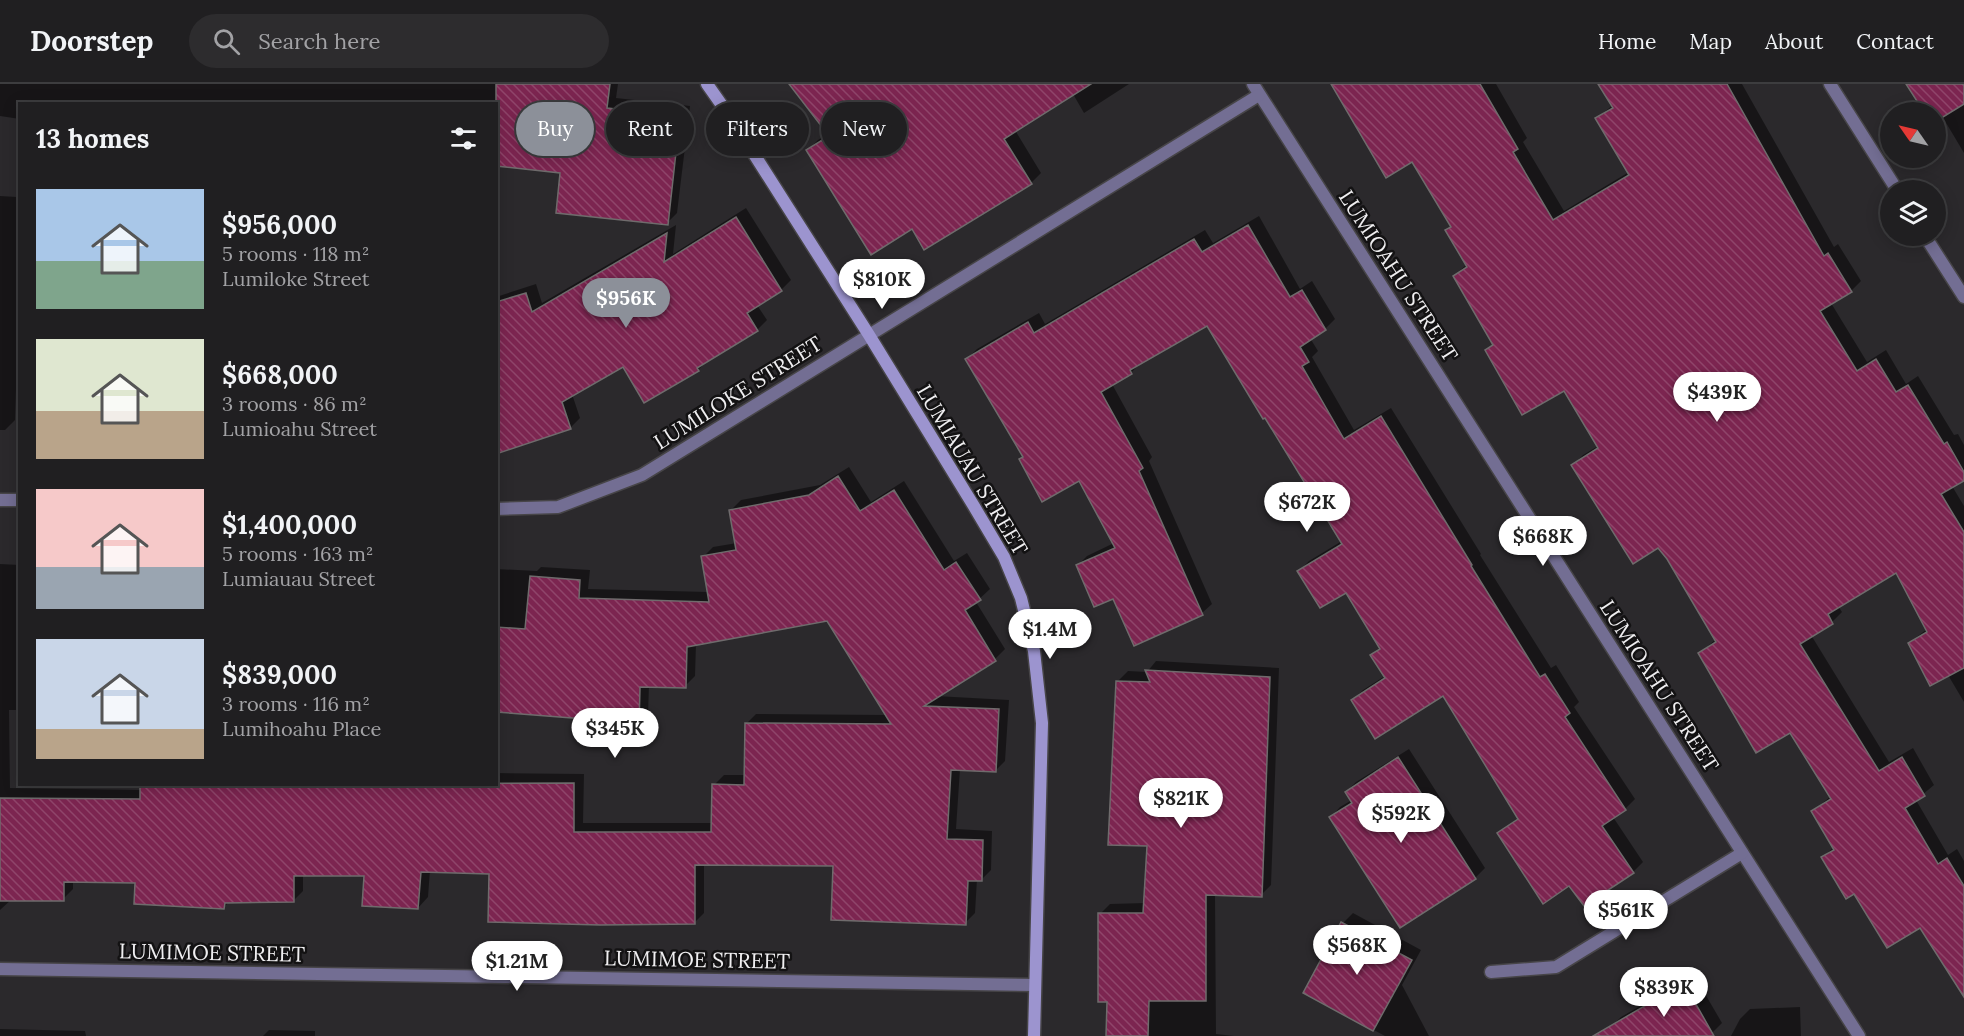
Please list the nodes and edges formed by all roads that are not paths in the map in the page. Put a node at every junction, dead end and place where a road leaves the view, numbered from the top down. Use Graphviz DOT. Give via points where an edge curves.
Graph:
graph roads {
  1 [pos="707,84"];
  2 [pos="1830,84"];
  3 [pos="1256,89"];
  4 [pos="1891,180"];
  5 [pos="1931,246"];
  6 [pos="1964,297"];
  7 [pos="869,336"];
  8 [pos="0,500"];
  9 [pos="18,500"];
  10 [pos="498,509"];
  11 [pos="1742,853"];
  12 [pos="0,969"];
  13 [pos="1491,972"];
  14 [pos="1034,985"];
  15 [pos="1034,1036"];
  16 [pos="1860,1036"];
  1 -- 7 [label="street, LUMIAUAU STREET"];
  2 -- 4 [label="street"];
  3 -- 7 [label="street, LUMILOKE STREET"];
  3 -- 11 [label="street, LUMIOAHU STREET"];
  5 -- 6 [label="street"];
  7 -- 10 [label="street, LUMILOKE STREET" via="642,475 558,507"];
  7 -- 14 [label="street, LUMIAUAU STREET" via="1004,557 1021,598 1034,651 1042,723"];
  8 -- 9 [label="street"];
  11 -- 13 [label="street" via="1556,967"];
  11 -- 16 [label="street, LUMIOAHU STREET"];
  12 -- 14 [label="street, LUMIMOE STREET"];
  14 -- 15 [label="street, LUMIAUAU STREET"];
}
